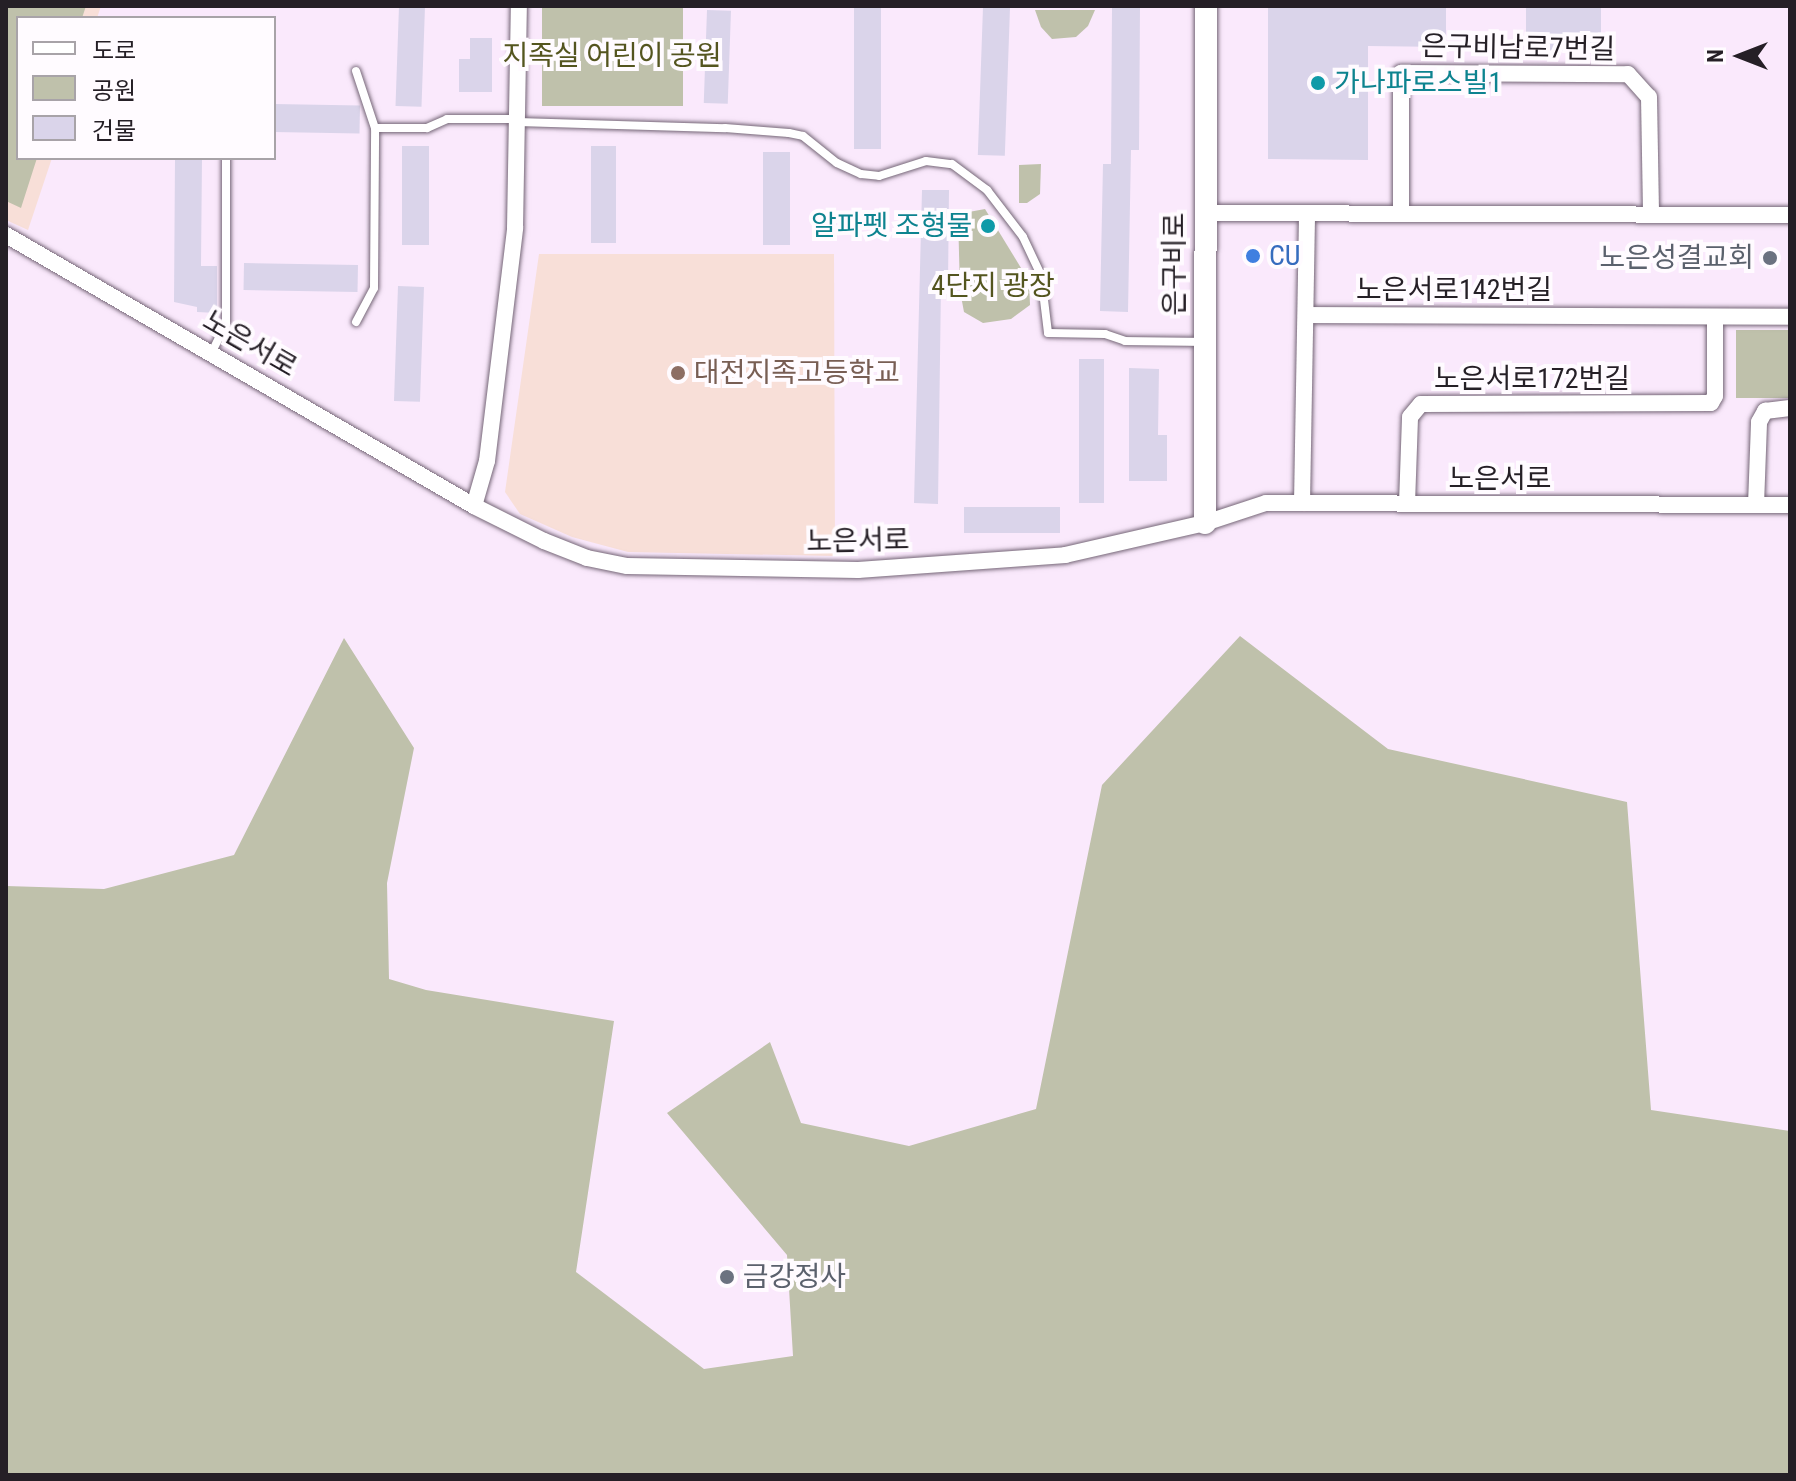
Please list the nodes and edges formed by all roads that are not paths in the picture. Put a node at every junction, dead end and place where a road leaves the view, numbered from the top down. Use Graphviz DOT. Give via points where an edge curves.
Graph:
graph roads {
  1 [pos="519,6"];
  2 [pos="1206,6"];
  3 [pos="356,71"];
  4 [pos="518,121"];
  5 [pos="375,128"];
  6 [pos="226,160"];
  7 [pos="1205,213"];
  8 [pos="1307,213"];
  9 [pos="1401,213"];
  10 [pos="1651,214"];
  11 [pos="1790,215"];
  12 [pos="6,235"];
  13 [pos="1306,315"];
  14 [pos="1715,317"];
  15 [pos="1790,317"];
  16 [pos="356,322"];
  17 [pos="1205,343"];
  18 [pos="212,352"];
  19 [pos="1790,408"];
  20 [pos="1302,503"];
  21 [pos="1407,504"];
  22 [pos="1756,505"];
  23 [pos="1790,505"];
  24 [pos="474,506"];
  25 [pos="1205,523"];
  1 -- 4 [label="street"];
  2 -- 7 [label="street, 은구비로"];
  3 -- 5 [label="lane"];
  4 -- 5 [label="lane" via="447,119 427,128"];
  4 -- 17 [label="lane" via="789,133 803,136 837,163 879,176 926,161 952,164 987,190 1023,237 1041,275 1048,333"];
  4 -- 24 [label="street" via="515,228 487,461"];
  5 -- 16 [label="lane" via="374,288"];
  6 -- 18 [label="lane" via="226,323"];
  7 -- 8 [label="street"];
  7 -- 17 [label="street, 은구비로"];
  8 -- 9 [label="street"];
  8 -- 13 [label="street"];
  9 -- 10 [label="street"];
  9 -- 10 [label="street, 은구비남로7번길" via="1401,73 1628,74 1649,97"];
  10 -- 11 [label="street"];
  12 -- 18 [label="street, 노은서로"];
  13 -- 14 [label="street, 노은서로142번길"];
  13 -- 20 [label="street"];
  14 -- 15 [label="street, 노은서로142번길"];
  14 -- 21 [label="street, 노은서로172번길" via="1711,403 1421,404 1410,417"];
  17 -- 25 [label="street, 은구비로"];
  18 -- 24 [label="street, 노은서로"];
  19 -- 22 [label="street" via="1765,411 1759,422"];
  20 -- 21 [label="street, 노은서로"];
  20 -- 25 [label="street, 노은서로" via="1266,503"];
  21 -- 22 [label="street, 노은서로"];
  22 -- 23 [label="street, 노은서로"];
  24 -- 25 [label="street, 노은서로" via="558,547 627,566 858,570 1065,555"];
}
